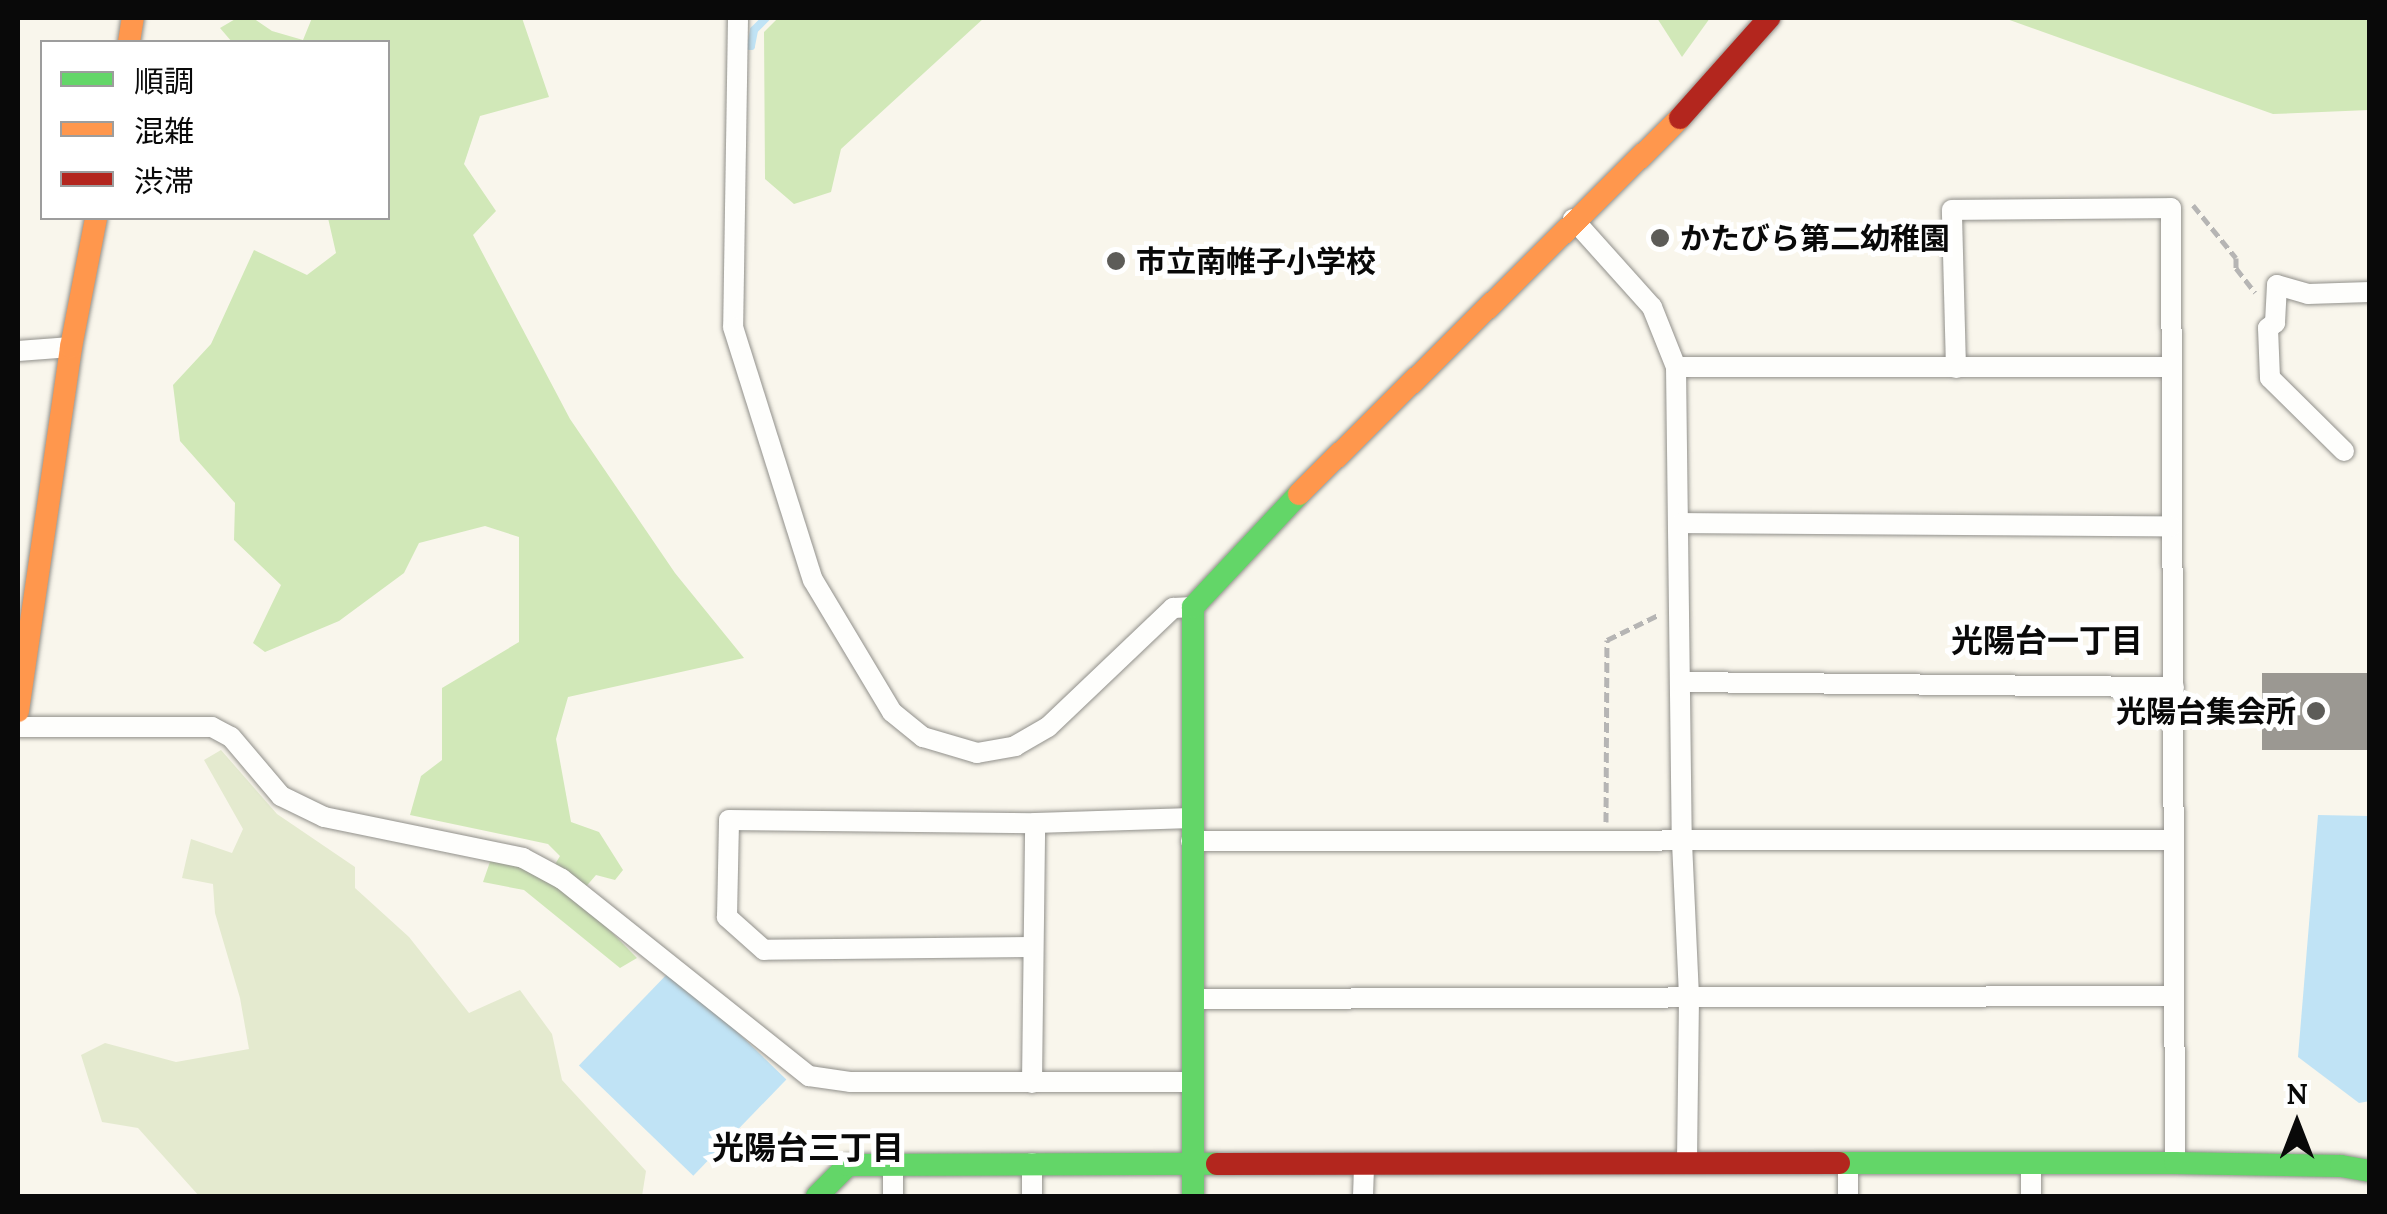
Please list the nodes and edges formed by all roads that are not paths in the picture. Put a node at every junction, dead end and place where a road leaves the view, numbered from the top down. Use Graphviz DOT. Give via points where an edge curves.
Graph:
graph roads {
  1 [pos="1768,18"];
  2 [pos="738,23"];
  3 [pos="1573,219"];
  4 [pos="96,220"];
  5 [pos="2370,292"];
  6 [pos="71,348"];
  7 [pos="18,351"];
  8 [pos="1676,367"];
  9 [pos="2172,367"];
  10 [pos="1956,368"];
  11 [pos="2344,451"];
  12 [pos="1682,523"];
  13 [pos="2171,526"];
  14 [pos="1193,607"];
  15 [pos="1680,682"];
  16 [pos="2174,687"];
  17 [pos="18,711"];
  18 [pos="18,727"];
  19 [pos="1035,823"];
  20 [pos="1191,830"];
  21 [pos="2173,840"];
  22 [pos="1682,842"];
  23 [pos="1030,947"];
  24 [pos="2174,996"];
  25 [pos="1192,998"];
  26 [pos="1689,998"];
  27 [pos="1192,1082"];
  28 [pos="1032,1083"];
  29 [pos="1192,1162"];
  30 [pos="1688,1162"];
  31 [pos="1032,1163"];
  32 [pos="1364,1163"];
  33 [pos="1848,1163"];
  34 [pos="2175,1163"];
  35 [pos="893,1164"];
  36 [pos="2031,1164"];
  37 [pos="2370,1172"];
  38 [pos="817,1196"];
  39 [pos="893,1196"];
  40 [pos="1032,1196"];
  41 [pos="1192,1196"];
  42 [pos="1363,1196"];
  43 [pos="1848,1196"];
  44 [pos="2031,1196"];
  1 -- 3 [label="street" via="1712,87"];
  2 -- 14 [label="street" via="733,327 813,580 892,712 922,737 977,753 1014,746 1048,727 1173,608"];
  3 -- 8 [label="street" via="1652,307"];
  3 -- 14 [label="street"];
  4 -- 6 [label="street"];
  5 -- 11 [label="street" via="2308,294 2278,286 2275,323 2268,328 2270,378"];
  6 -- 7 [label="street"];
  6 -- 17 [label="street"];
  8 -- 10 [label="street"];
  8 -- 12 [label="street"];
  9 -- 10 [label="street"];
  9 -- 10 [label="street" via="2171,208 1952,210"];
  9 -- 13 [label="street"];
  12 -- 13 [label="street"];
  12 -- 15 [label="street"];
  13 -- 16 [label="street"];
  14 -- 20 [label="street"];
  15 -- 16 [label="street"];
  15 -- 22 [label="street"];
  16 -- 21 [label="street"];
  18 -- 28 [label="street" via="212,727 231,737 282,796 324,818 523,858 562,879 809,1076"];
  19 -- 20 [label="street"];
  19 -- 23 [label="street"];
  19 -- 23 [label="street" via="729,820 727,917 764,950"];
  20 -- 22 [label="street"];
  20 -- 25 [label="street"];
  21 -- 22 [label="street"];
  21 -- 24 [label="street"];
  22 -- 26 [label="street"];
  23 -- 28 [label="street"];
  24 -- 26 [label="street"];
  24 -- 34 [label="street"];
  25 -- 26 [label="street"];
  25 -- 27 [label="street"];
  26 -- 30 [label="street"];
  27 -- 28 [label="street"];
  27 -- 29 [label="street"];
  29 -- 31 [label="street"];
  29 -- 32 [label="street"];
  29 -- 41 [label="street"];
  30 -- 32 [label="street"];
  30 -- 33 [label="street"];
  31 -- 35 [label="street"];
  31 -- 40 [label="street"];
  32 -- 42 [label="street"];
  33 -- 36 [label="street"];
  33 -- 43 [label="street"];
  34 -- 36 [label="street"];
  34 -- 37 [label="street"];
  35 -- 38 [label="street" via="848,1165"];
  35 -- 39 [label="street"];
  36 -- 44 [label="street"];
}
